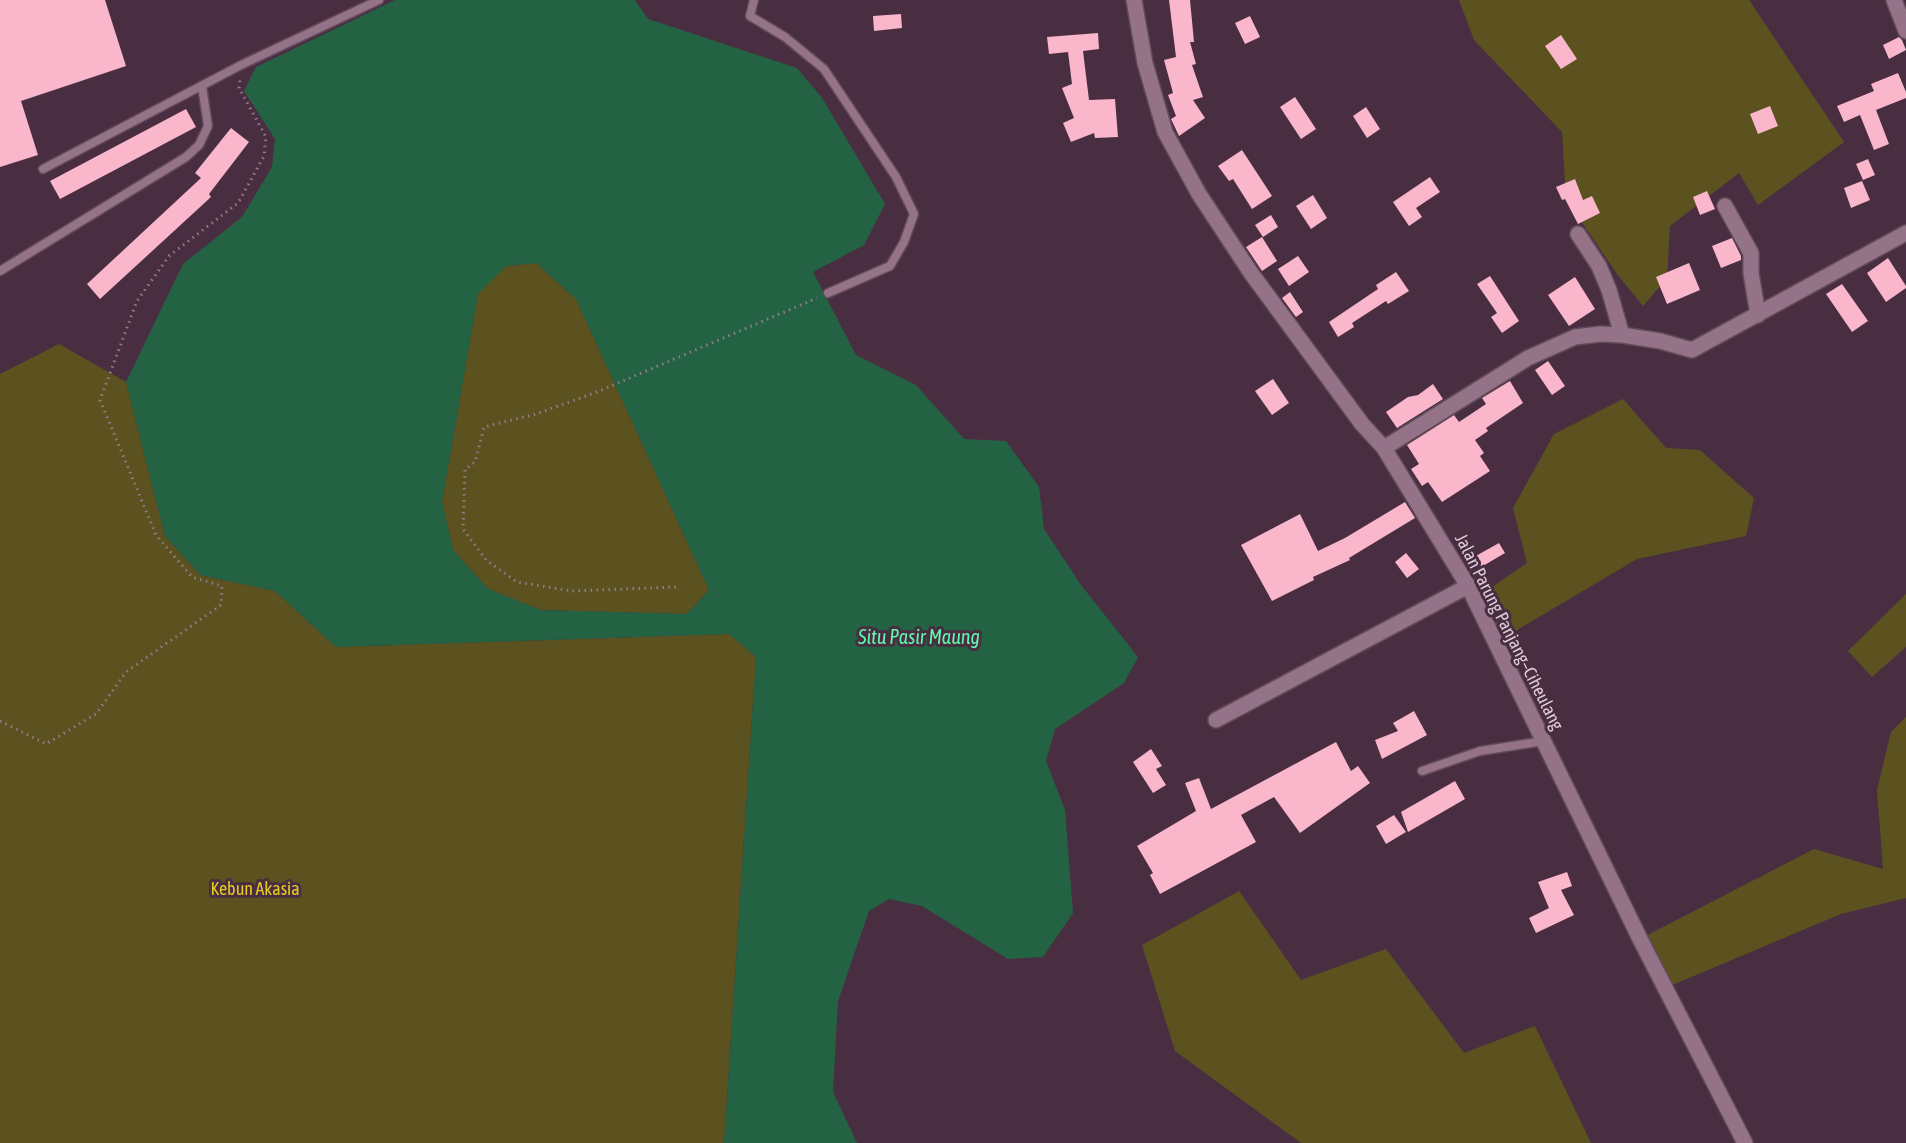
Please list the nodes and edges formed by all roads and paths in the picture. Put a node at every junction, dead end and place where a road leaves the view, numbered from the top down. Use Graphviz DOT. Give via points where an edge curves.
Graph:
graph roads {
  1 [pos="379,0"];
  2 [pos="754,0"];
  3 [pos="1134,0"];
  4 [pos="1899,4"];
  5 [pos="1906,31"];
  6 [pos="241,65"];
  7 [pos="202,86"];
  8 [pos="43,169"];
  9 [pos="1725,206"];
  10 [pos="1906,232"];
  11 [pos="1578,234"];
  12 [pos="0,271"];
  13 [pos="828,293"];
  14 [pos="1758,315"];
  15 [pos="1622,335"];
  16 [pos="1384,448"];
  17 [pos="1468,586"];
  18 [pos="676,587"];
  19 [pos="1216,720"];
  20 [pos="0,721"];
  21 [pos="1544,741"];
  22 [pos="1422,771"];
  23 [pos="1745,1143"];
  1 -- 6 [label="lane"];
  2 -- 13 [label="lane" via="750,16 785,37 824,69 896,177 914,213 890,266"];
  3 -- 16 [label="street, Jalan Parung Panjang–Ciheulang" via="1144,63 1165,132 1251,273"];
  4 -- 5 [label="street"];
  6 -- 7 [label="lane"];
  6 -- 20 [label="path" via="239,88 266,136 264,156 238,203 169,256 137,302 100,400 156,535 192,577 222,586 221,605 126,672 96,714 46,744"];
  7 -- 8 [label="lane"];
  7 -- 12 [label="lane" via="208,126 199,145 186,157"];
  9 -- 14 [label="street" via="1750,253"];
  10 -- 14 [label="street"];
  11 -- 15 [label="street" via="1599,266"];
  13 -- 18 [label="path" via="597,392 484,427 475,462 465,469 463,529 486,560 517,582 572,591"];
  14 -- 15 [label="street" via="1692,350"];
  15 -- 16 [label="street" via="1575,337 1528,358"];
  16 -- 17 [label="street, Jalan Parung Panjang–Ciheulang"];
  17 -- 19 [label="street"];
  17 -- 21 [label="street, Jalan Parung Panjang–Ciheulang"];
  21 -- 22 [label="lane" via="1480,751"];
  21 -- 23 [label="street, Jalan Parung Panjang–Ciheulang"];
}
